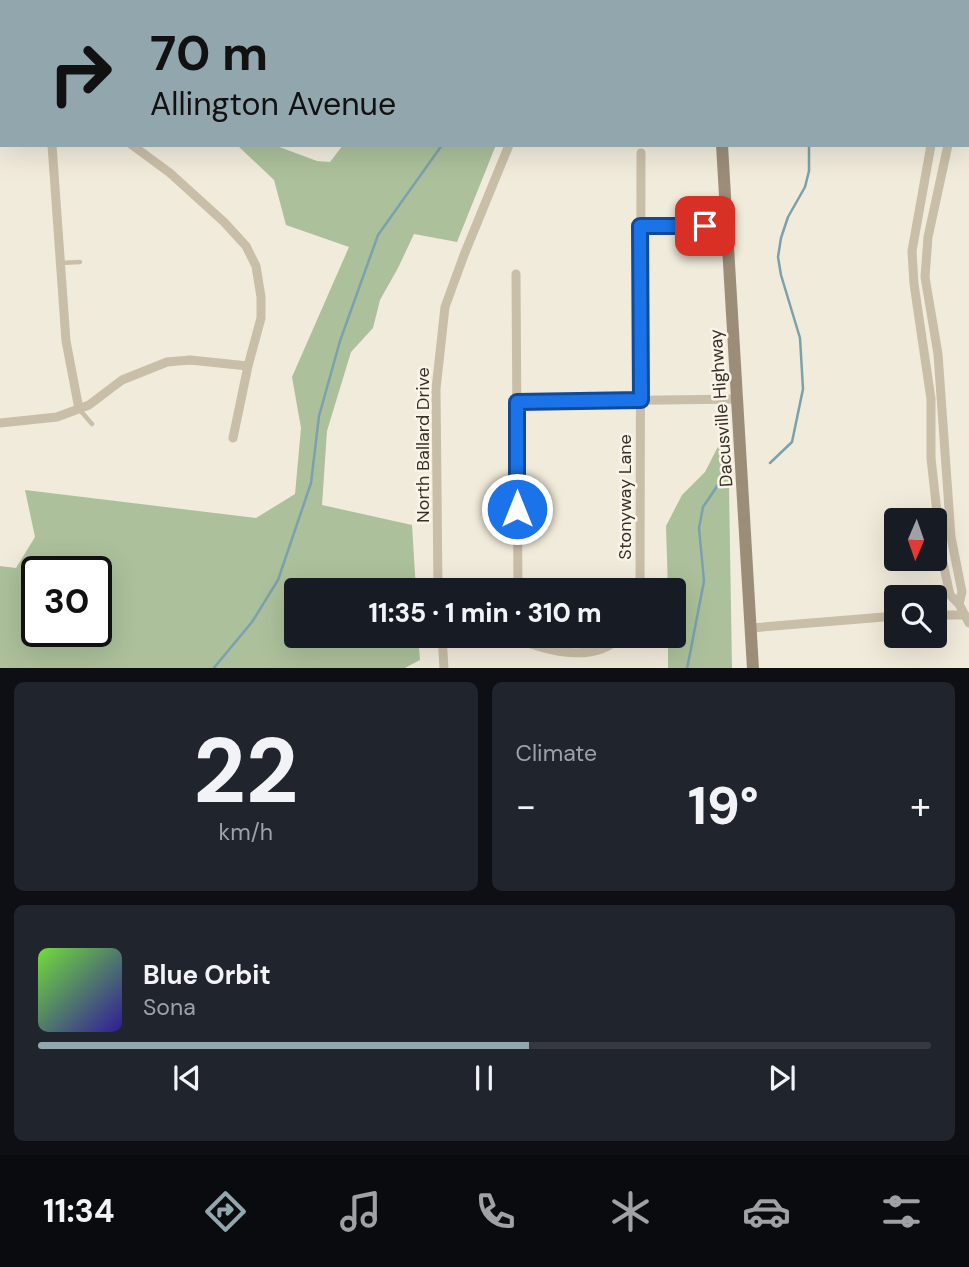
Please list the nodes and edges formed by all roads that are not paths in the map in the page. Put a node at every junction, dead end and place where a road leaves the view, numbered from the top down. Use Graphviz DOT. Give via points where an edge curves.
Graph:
graph roads {
  1 [pos="52,147"];
  2 [pos="135,147"];
  3 [pos="508,147"];
  4 [pos="722,147"];
  5 [pos="931,147"];
  6 [pos="948,147"];
  7 [pos="641,153"];
  8 [pos="925,176"];
  9 [pos="940,180"];
  10 [pos="640,226"];
  11 [pos="726,226"];
  12 [pos="915,230"];
  13 [pos="929,233"];
  14 [pos="80,262"];
  15 [pos="59,263"];
  16 [pos="516,274"];
  17 [pos="929,302"];
  18 [pos="917,304"];
  19 [pos="936,341"];
  20 [pos="922,343"];
  21 [pos="248,366"];
  22 [pos="737,399"];
  23 [pos="641,400"];
  24 [pos="517,402"];
  25 [pos="79,409"];
  26 [pos="0,423"];
  27 [pos="92,424"];
  28 [pos="233,438"];
  29 [pos="945,457"];
  30 [pos="931,458"];
  31 [pos="935,508"];
  32 [pos="949,513"];
  33 [pos="947,537"];
  34 [pos="951,537"];
  35 [pos="945,571"];
  36 [pos="438,578"];
  37 [pos="518,578"];
  38 [pos="640,578"];
  39 [pos="959,604"];
  40 [pos="884,616"];
  41 [pos="947,617"];
  42 [pos="967,619"];
  43 [pos="751,628"];
  44 [pos="443,648"];
  45 [pos="551,648"];
  46 [pos="605,648"];
  47 [pos="444,668"];
  48 [pos="753,668"];
  1 -- 15 [label="street"];
  2 -- 21 [label="street" via="170,173 246,246 256,266 261,297 261,318"];
  3 -- 36 [label="street, North Ballard Drive" via="445,307 436,389"];
  4 -- 11 [label="main road, Dacusville Highway"];
  5 -- 8 [label="street"];
  6 -- 9 [label="street"];
  7 -- 10 [label="street, Stonyway Lane"];
  8 -- 9 [label="street"];
  8 -- 12 [label="street"];
  9 -- 13 [label="street"];
  10 -- 11 [label="street"];
  10 -- 23 [label="street, Stonyway Lane"];
  11 -- 22 [label="main road, Dacusville Highway"];
  12 -- 13 [label="street"];
  12 -- 18 [label="street" via="912,251"];
  13 -- 17 [label="street" via="925,276"];
  14 -- 15 [label="lane"];
  15 -- 25 [label="street" via="65,341"];
  16 -- 24 [label="street"];
  17 -- 18 [label="street"];
  17 -- 19 [label="street"];
  18 -- 20 [label="street"];
  19 -- 20 [label="street"];
  19 -- 29 [label="street"];
  20 -- 30 [label="street" via="931,399"];
  21 -- 25 [label="street" via="167,362 122,380"];
  21 -- 28 [label="street"];
  22 -- 23 [label="street"];
  22 -- 43 [label="main road, Dacusville Highway"];
  23 -- 24 [label="street"];
  23 -- 38 [label="street, Stonyway Lane"];
  24 -- 37 [label="street"];
  25 -- 26 [label="street" via="57,417"];
  25 -- 27 [label="lane"];
  29 -- 30 [label="street"];
  29 -- 32 [label="street"];
  30 -- 31 [label="street"];
  32 -- 34 [label="street"];
  33 -- 34 [label="street"];
  34 -- 39 [label="street" via="962,592"];
  35 -- 39 [label="street" via="950,594"];
  39 -- 42 [label="street"];
  40 -- 43 [label="street"];
  41 -- 42 [label="street"];
  43 -- 48 [label="main road, Dacusville Highway"];
  44 -- 47 [label="street"];
  45 -- 46 [label="street" via="567,653"];
}
